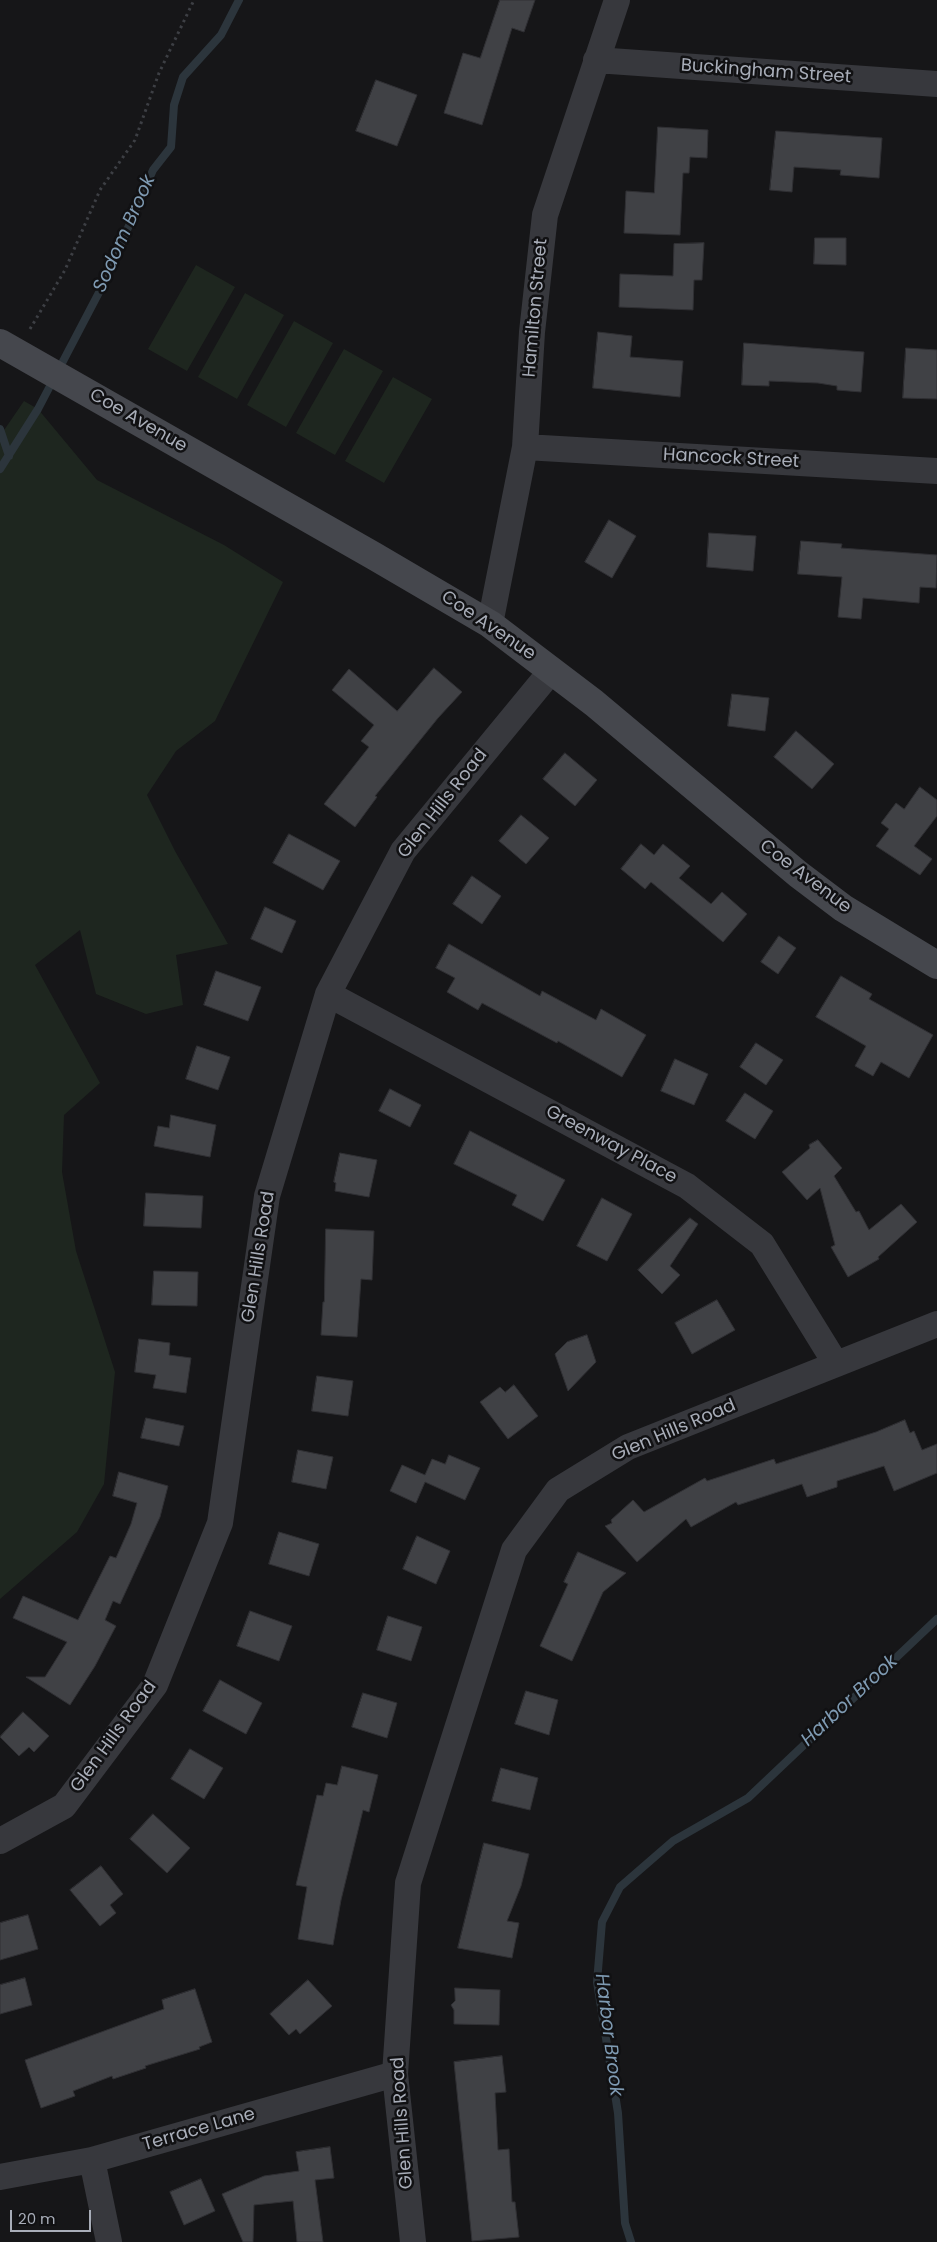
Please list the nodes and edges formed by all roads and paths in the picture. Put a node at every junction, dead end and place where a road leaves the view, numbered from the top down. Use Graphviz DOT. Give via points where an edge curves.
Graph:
graph roads {
  1 [pos="194,0"];
  2 [pos="617,0"];
  3 [pos="596,60"];
  4 [pos="937,84"];
  5 [pos="29,331"];
  6 [pos="0,343"];
  7 [pos="526,447"];
  8 [pos="937,471"];
  9 [pos="490,624"];
  10 [pos="552,670"];
  11 [pos="937,965"];
  12 [pos="328,994"];
  13 [pos="937,1324"];
  14 [pos="836,1364"];
  15 [pos="0,1842"];
  16 [pos="395,2074"];
  17 [pos="92,2160"];
  18 [pos="0,2176"];
  19 [pos="109,2242"];
  20 [pos="413,2242"];
  1 -- 5 [label="path" via="159,72 134,140 100,190 65,270"];
  2 -- 3 [label="street, Hamilton Street"];
  3 -- 4 [label="street, Buckingham Street"];
  3 -- 7 [label="street, Hamilton Street" via="545,215 532,332"];
  6 -- 9 [label="street, Coe Avenue"];
  7 -- 8 [label="street, Hancock Street"];
  7 -- 9 [label="street, Hamilton Street"];
  9 -- 10 [label="street, Coe Avenue"];
  10 -- 11 [label="street, Coe Avenue" via="798,874 843,908"];
  10 -- 12 [label="street, Glen Hills Road" via="403,851"];
  12 -- 14 [label="street, Greenway Place" via="687,1186 762,1244"];
  12 -- 15 [label="street, Glen Hills Road" via="267,1196 220,1523 154,1685 64,1806"];
  13 -- 14 [label="street, Glen Hills Road"];
  14 -- 16 [label="street, Glen Hills Road" via="628,1447 558,1490 514,1550 408,1883"];
  16 -- 17 [label="street, Terrace Lane"];
  16 -- 20 [label="street, Glen Hills Road"];
  17 -- 18 [label="street, Terrace Lane"];
  17 -- 19 [label="street"];
}
